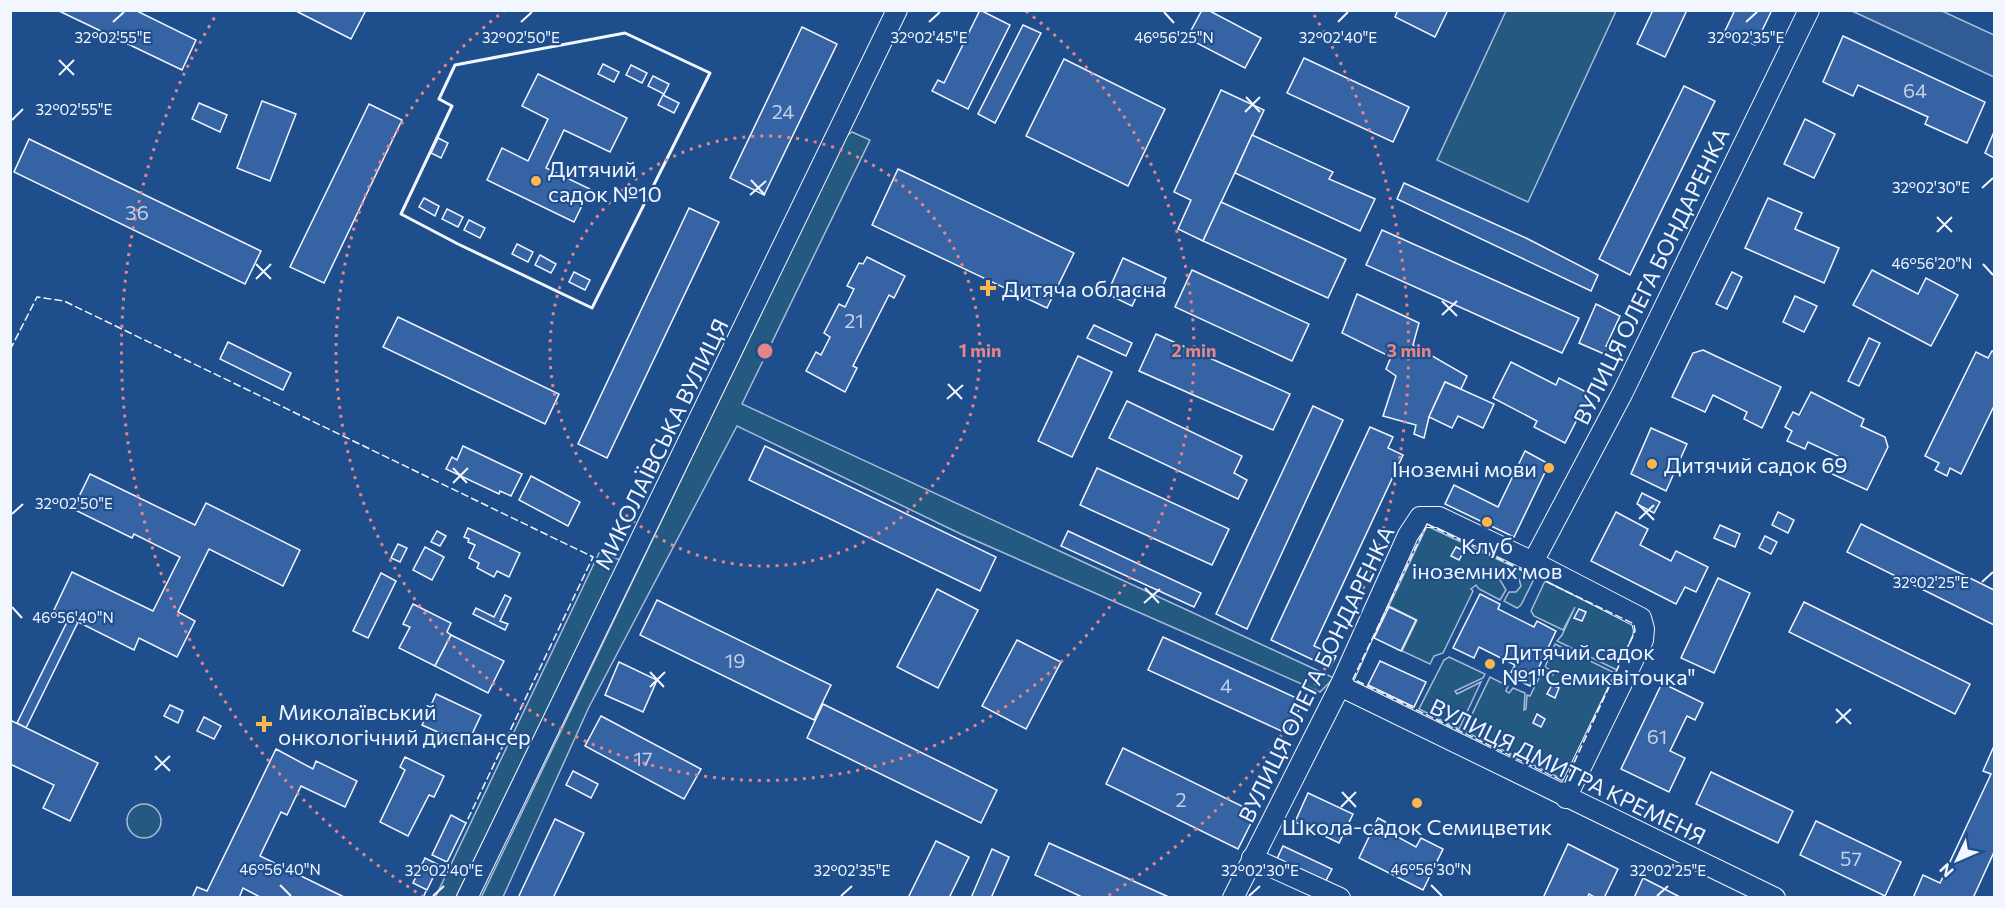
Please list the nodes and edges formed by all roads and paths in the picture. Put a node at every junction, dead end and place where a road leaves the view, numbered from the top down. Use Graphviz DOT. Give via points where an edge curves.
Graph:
graph roads {
  1 [pos="897,10"];
  2 [pos="1809,10"];
  3 [pos="1533,562"];
  4 [pos="1340,686"];
  5 [pos="1566,798"];
  6 [pos="1252,858"];
  7 [pos="467,897"];
  8 [pos="1233,897"];
  9 [pos="1340,897"];
  10 [pos="1776,897"];
  1 -- 7 [label="street, МИКОЛАЇВСЬКА ВУЛИЦЯ"];
  2 -- 3 [label="street, ВУЛИЦЯ ОЛЕГА БОНДАРЕНКА" via="1623,392"];
  3 -- 4 [label="street, ВУЛИЦЯ ОЛЕГА БОНДАРЕНКА" via="1439,517 1420,517 1408,535"];
  3 -- 5 [label="street, ВУЛИЦЯ ОЛЕГА БОНДАРЕНКА" via="1641,618 1644,628 1643,640"];
  4 -- 5 [label="street, ВУЛИЦЯ ДМИТРА КРЕМЕНЯ"];
  4 -- 6 [label="street, ВУЛИЦЯ ОЛЕГА БОНДАРЕНКА"];
  5 -- 10 [label="street, ВУЛИЦЯ ДМИТРА КРЕМЕНЯ"];
  6 -- 8 [label="street, ВУЛИЦЯ ОЛЕГА БОНДАРЕНКА"];
  6 -- 9 [label="street"];
}
